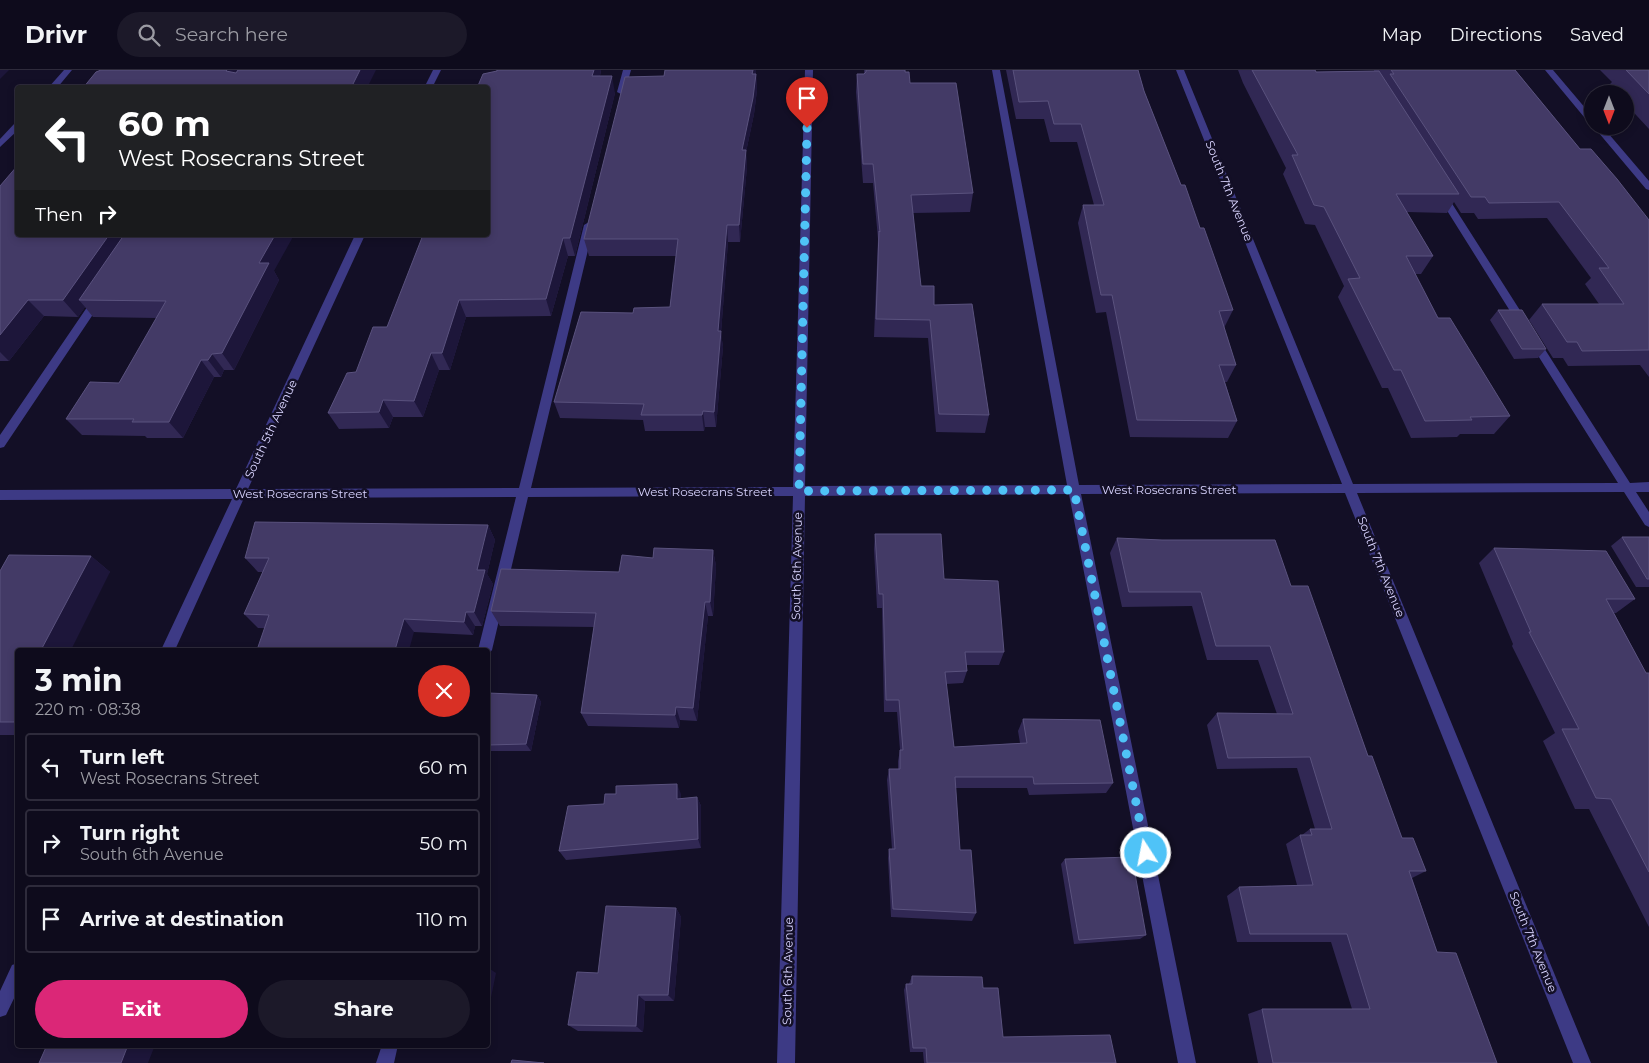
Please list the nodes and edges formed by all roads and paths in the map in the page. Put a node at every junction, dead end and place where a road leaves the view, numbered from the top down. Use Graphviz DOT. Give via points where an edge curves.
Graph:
graph roads {
  1 [pos="68,70"];
  2 [pos="437,70"];
  3 [pos="627,70"];
  4 [pos="809,70"];
  5 [pos="996,70"];
  6 [pos="1180,70"];
  7 [pos="1549,70"];
  8 [pos="55,85"];
  9 [pos="430,85"];
  10 [pos="620,99"];
  11 [pos="1584,112"];
  12 [pos="15,128"];
  13 [pos="1605,135"];
  14 [pos="0,144"];
  15 [pos="1437,186"];
  16 [pos="1649,187"];
  17 [pos="591,214"];
  18 [pos="359,237"];
  19 [pos="103,291"];
  20 [pos="0,444"];
  21 [pos="1627,487"];
  22 [pos="1649,487"];
  23 [pos="1349,489"];
  24 [pos="1074,490"];
  25 [pos="799,491"];
  26 [pos="524,493"];
  27 [pos="0,495"];
  28 [pos="241,495"];
  29 [pos="1649,522"];
  30 [pos="169,648"];
  31 [pos="486,648"];
  32 [pos="15,978"];
  33 [pos="0,1009"];
  34 [pos="389,1048"];
  35 [pos="385,1063"];
  36 [pos="786,1063"];
  37 [pos="1187,1063"];
  38 [pos="1582,1063"];
  1 -- 8 [label="street"];
  2 -- 9 [label="street"];
  3 -- 10 [label="street"];
  4 -- 25 [label="street, South 6th Avenue"];
  5 -- 24 [label="street"];
  6 -- 23 [label="street, South 7th Avenue"];
  7 -- 11 [label="street"];
  12 -- 14 [label="street"];
  13 -- 16 [label="street"];
  15 -- 21 [label="street"];
  17 -- 26 [label="street"];
  18 -- 28 [label="street, South 5th Avenue"];
  19 -- 20 [label="street"];
  21 -- 22 [label="street, West Rosecrans Street"];
  21 -- 23 [label="street, West Rosecrans Street"];
  21 -- 29 [label="street"];
  23 -- 24 [label="street, West Rosecrans Street"];
  23 -- 38 [label="street, South 7th Avenue"];
  24 -- 25 [label="street, West Rosecrans Street"];
  24 -- 37 [label="street"];
  25 -- 26 [label="street, West Rosecrans Street"];
  25 -- 36 [label="street, South 6th Avenue"];
  26 -- 28 [label="street, West Rosecrans Street"];
  26 -- 31 [label="street"];
  27 -- 28 [label="street, West Rosecrans Street"];
  28 -- 30 [label="street, South 5th Avenue"];
  32 -- 33 [label="street"];
  34 -- 35 [label="street"];
}
